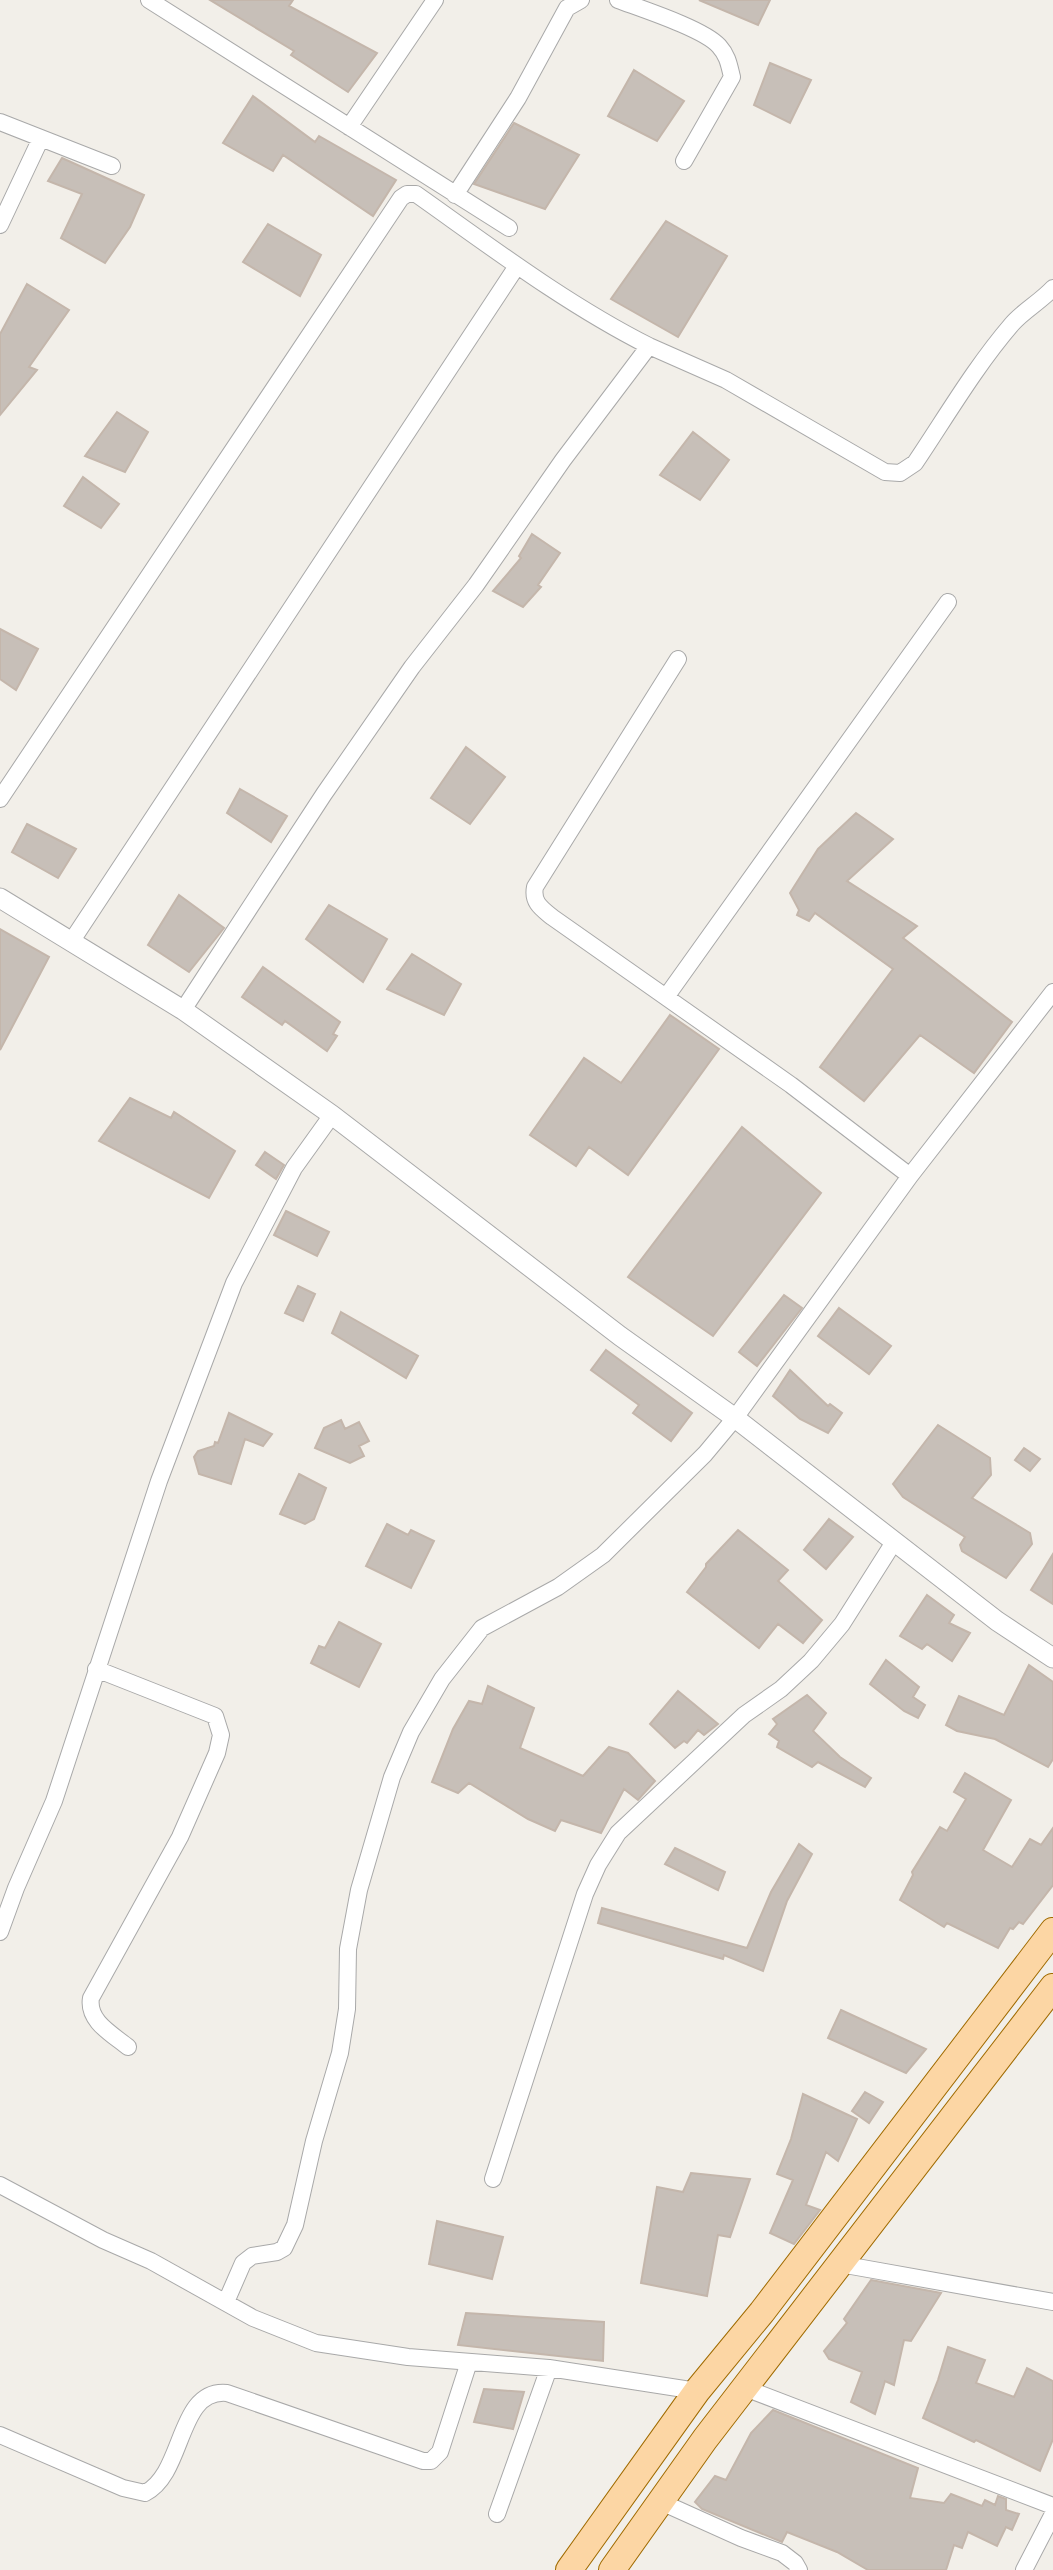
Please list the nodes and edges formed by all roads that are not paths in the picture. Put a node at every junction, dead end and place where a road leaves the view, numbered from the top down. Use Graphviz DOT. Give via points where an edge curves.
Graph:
graph roads {
  1 [pos="149,0"];
  2 [pos="435,0"];
  3 [pos="581,0"];
  4 [pos="618,0"];
  5 [pos="0,122"];
  6 [pos="349,127"];
  7 [pos="41,138"];
  8 [pos="684,161"];
  9 [pos="112,166"];
  10 [pos="455,195"];
  11 [pos="0,225"];
  12 [pos="509,228"];
  13 [pos="517,266"];
  14 [pos="1053,288"];
  15 [pos="649,346"];
  16 [pos="948,602"];
  17 [pos="678,659"];
  18 [pos="0,799"];
  19 [pos="0,898"];
  20 [pos="71,942"];
  21 [pos="1053,992"];
  22 [pos="666,997"];
  23 [pos="183,1010"];
  24 [pos="332,1115"];
  25 [pos="911,1176"];
  26 [pos="735,1418"];
  27 [pos="894,1542"];
  28 [pos="1053,1658"];
  29 [pos="96,1669"];
  30 [pos="1053,1931"];
  31 [pos="0,1933"];
  32 [pos="1053,1987"];
  33 [pos="128,2047"];
  34 [pos="493,2179"];
  35 [pos="0,2185"];
  36 [pos="840,2264"];
  37 [pos="226,2302"];
  38 [pos="1053,2302"];
  39 [pos="469,2362"];
  40 [pos="549,2368"];
  41 [pos="745,2388"];
  42 [pos="697,2391"];
  43 [pos="0,2435"];
  44 [pos="661,2502"];
  45 [pos="1053,2506"];
  46 [pos="496,2514"];
  47 [pos="1053,2514"];
  48 [pos="569,2570"];
  49 [pos="612,2570"];
  50 [pos="799,2570"];
  51 [pos="1024,2570"];
  1 -- 6 [label="street"];
  2 -- 6 [label="street"];
  3 -- 10 [label="street" via="567,8 518,98"];
  4 -- 8 [label="street" via="694,31 717,43 728,57 732,76"];
  5 -- 7 [label="street"];
  6 -- 10 [label="street"];
  7 -- 9 [label="street"];
  7 -- 11 [label="street"];
  10 -- 12 [label="street"];
  13 -- 15 [label="street"];
  13 -- 18 [label="street" via="416,194 401,198"];
  13 -- 20 [label="street"];
  14 -- 15 [label="street" via="993,347 915,463 900,473 885,472 726,380"];
  15 -- 23 [label="street" via="412,667"];
  16 -- 22 [label="street"];
  17 -- 22 [label="street" via="533,895 552,917"];
  19 -- 20 [label="street"];
  20 -- 23 [label="street"];
  21 -- 25 [label="street"];
  22 -- 25 [label="street"];
  23 -- 24 [label="street"];
  24 -- 26 [label="street" via="620,1336"];
  24 -- 29 [label="street" via="294,1168 234,1283 159,1481"];
  25 -- 26 [label="street"];
  26 -- 27 [label="street"];
  26 -- 37 [label="street" via="603,1555 558,1587 482,1628 442,1679 411,1732 391,1777 359,1890 348,1949 347,2009 340,2053 295,2225 284,2248 243,2263"];
  27 -- 28 [label="street"];
  27 -- 34 [label="street" via="842,1624 811,1661 744,1715 618,1833 585,1894"];
  29 -- 31 [label="street" via="54,1801"];
  29 -- 33 [label="street" via="215,1716 221,1735 180,1837 91,1997 89,2007 96,2021"];
  30 -- 42 [label="main road"];
  32 -- 36 [label="main road"];
  35 -- 37 [label="street"];
  36 -- 38 [label="street"];
  36 -- 41 [label="main road"];
  37 -- 39 [label="street" via="316,2343"];
  39 -- 40 [label="street"];
  39 -- 43 [label="street" via="440,2452 431,2461 215,2392 195,2407 170,2465 145,2493 123,2488"];
  40 -- 42 [label="street"];
  40 -- 46 [label="street"];
  41 -- 44 [label="main road"];
  41 -- 45 [label="street"];
  42 -- 48 [label="main road"];
  44 -- 49 [label="main road"];
  44 -- 50 [label="street" via="782,2553"];
  47 -- 51 [label="street"];
}
